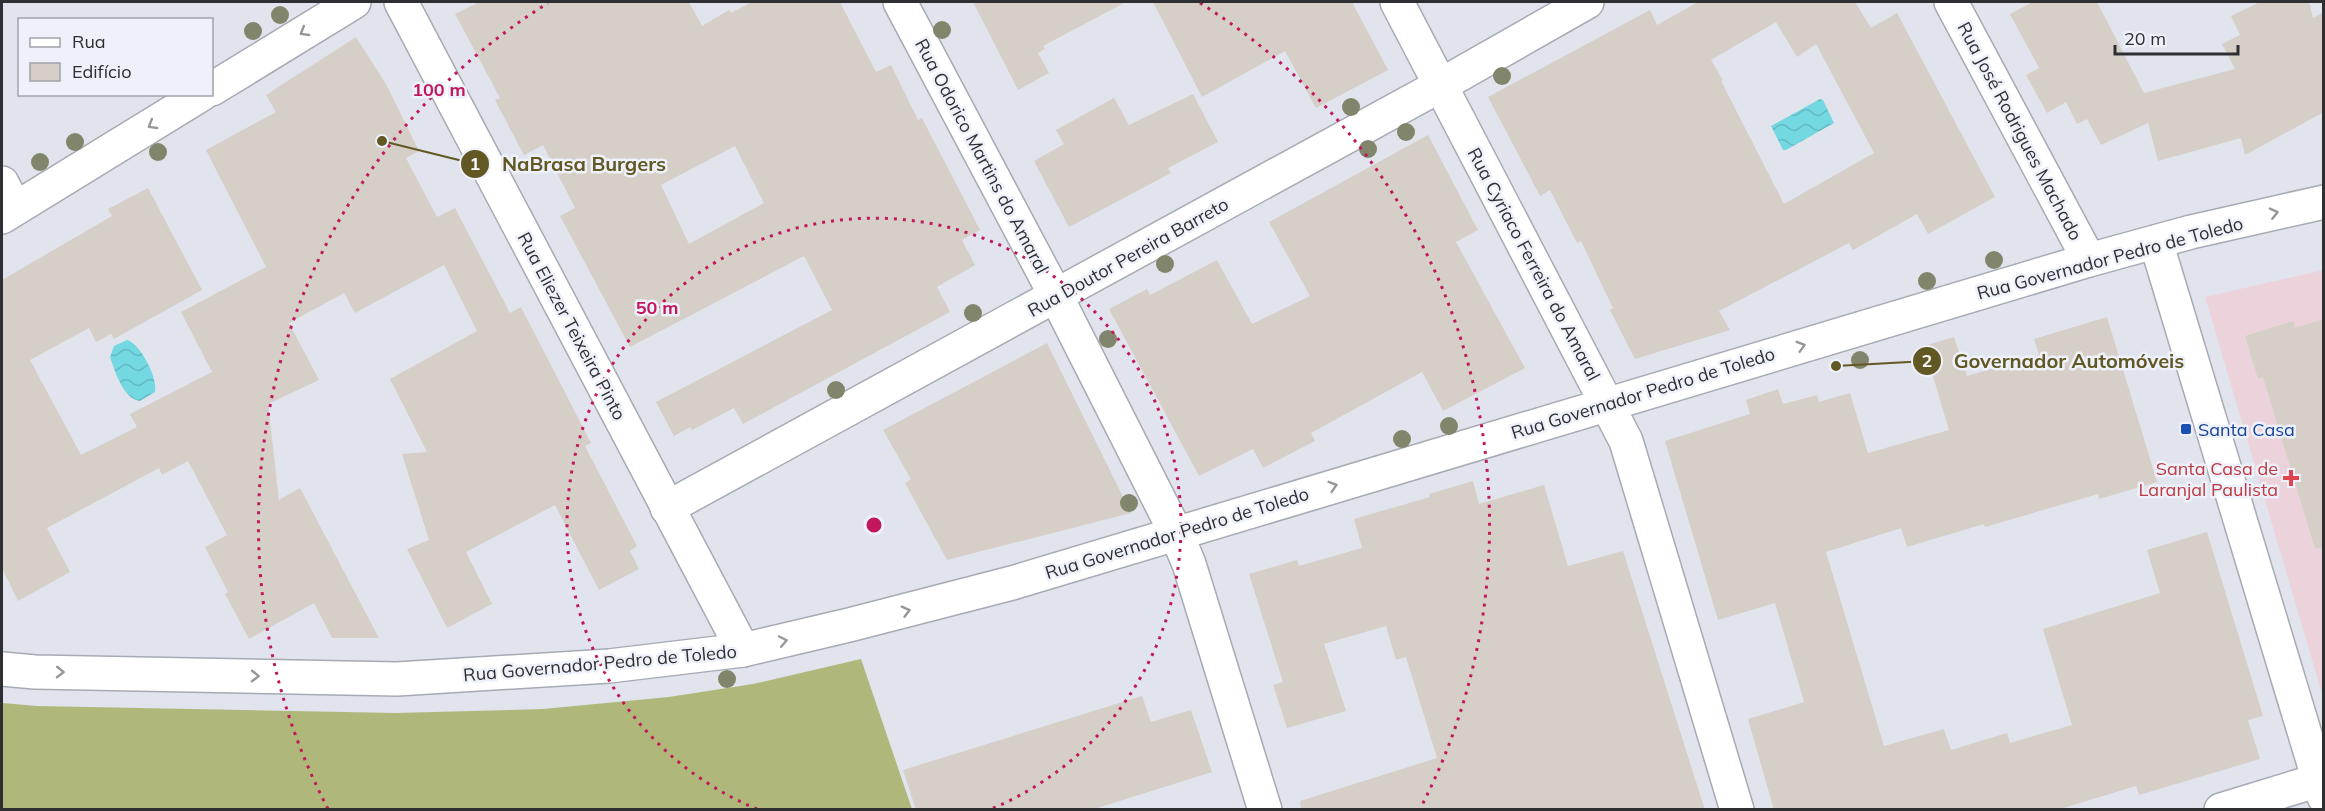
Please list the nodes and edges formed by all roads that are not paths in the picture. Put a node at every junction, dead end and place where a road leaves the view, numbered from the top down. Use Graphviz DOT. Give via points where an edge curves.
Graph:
graph roads {
  1 [pos="354,2"];
  2 [pos="401,2"];
  3 [pos="900,2"];
  4 [pos="1397,2"];
  5 [pos="1587,2"];
  6 [pos="1951,2"];
  7 [pos="1441,85"];
  8 [pos="213,87"];
  9 [pos="198,96"];
  10 [pos="2324,202"];
  11 [pos="6,203"];
  12 [pos="2156,242"];
  13 [pos="2089,261"];
  14 [pos="1056,296"];
  15 [pos="1607,404"];
  16 [pos="667,508"];
  17 [pos="1176,533"];
  18 [pos="743,650"];
  19 [pos="2,669"];
  20 [pos="2321,789"];
  21 [pos="1265,810"];
  22 [pos="1737,810"];
  23 [pos="2221,810"];
  1 -- 8 [label="street, one-way"];
  2 -- 16 [label="street, Rua Eliezer Teixeira Pinto"];
  3 -- 14 [label="street, Rua Odorico Martins do Amaral"];
  4 -- 7 [label="street, Rua Cyriaco Ferreira do Amaral"];
  5 -- 7 [label="street, Rua Doutor Pereira Barreto"];
  6 -- 13 [label="street, Rua José Rodrigues Machado"];
  7 -- 14 [label="street, Rua Doutor Pereira Barreto"];
  7 -- 15 [label="street, Rua Cyriaco Ferreira do Amaral"];
  9 -- 11 [label="street, one-way"];
  12 -- 10 [label="street, Rua Governador Pedro de Toledo, one-way"];
  12 -- 13 [label="street, Rua Governador Pedro de Toledo"];
  12 -- 20 [label="street"];
  15 -- 13 [label="street, Rua Governador Pedro de Toledo, one-way"];
  14 -- 16 [label="street, Rua Doutor Pereira Barreto"];
  14 -- 17 [label="street, Rua Odorico Martins do Amaral"];
  17 -- 15 [label="street, Rua Governador Pedro de Toledo, one-way"];
  15 -- 22 [label="street, Rua Cyriaco Ferreira do Amaral" via="1626,441"];
  16 -- 18 [label="street, Rua Eliezer Teixeira Pinto"];
  18 -- 17 [label="street, Rua Governador Pedro de Toledo, one-way" via="1012,583"];
  17 -- 21 [label="street, Rua Odorico Martins do Amaral" via="1190,564"];
  19 -- 18 [label="street, Rua Governador Pedro de Toledo, one-way" via="397,679 609,666"];
  20 -- 23 [label="street"];
}
